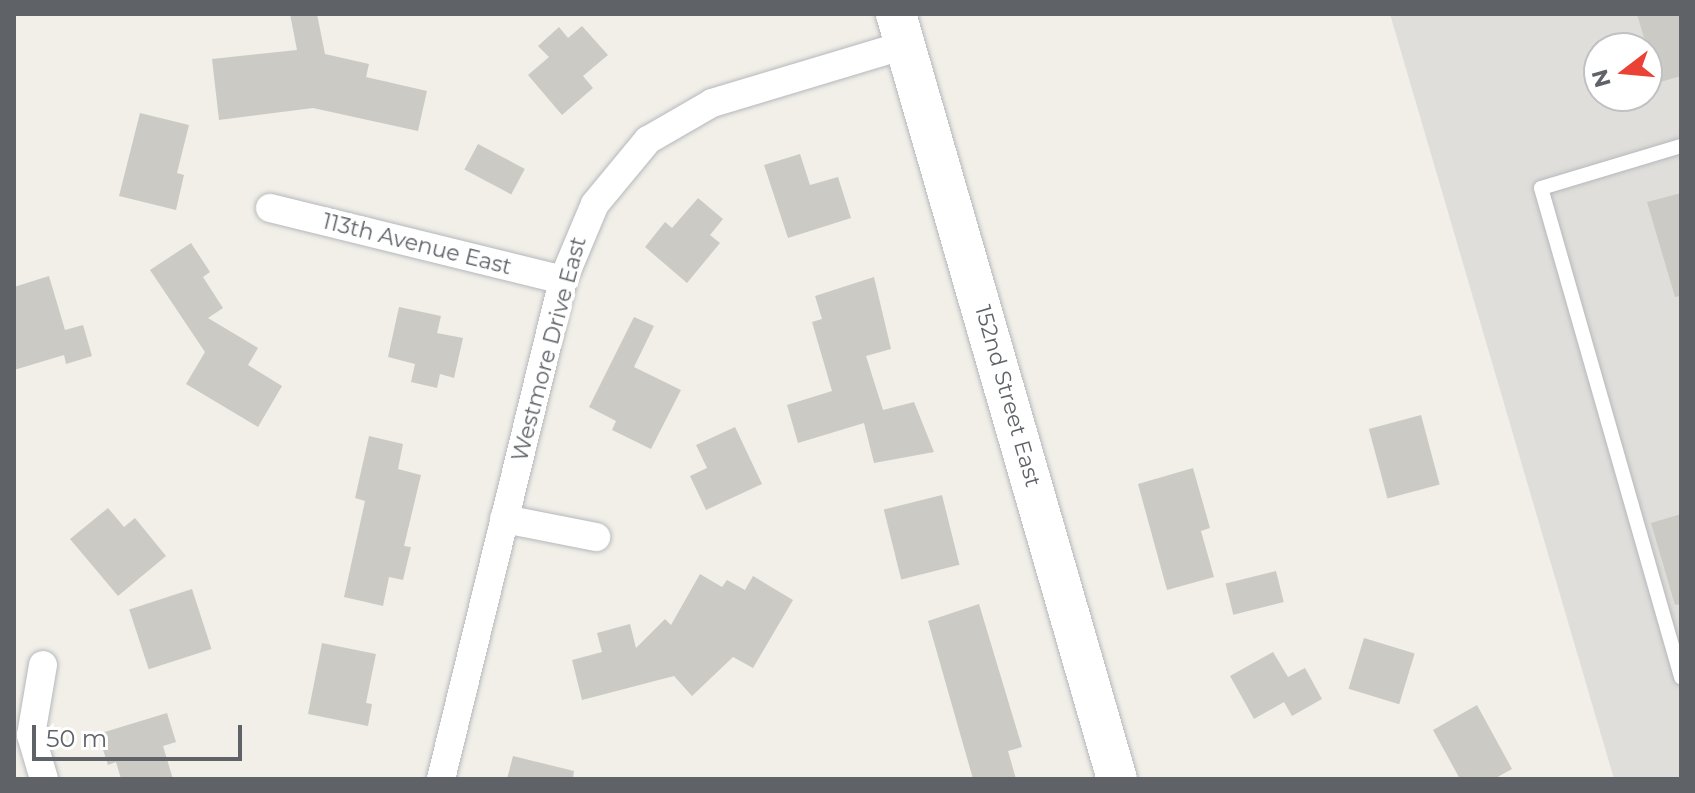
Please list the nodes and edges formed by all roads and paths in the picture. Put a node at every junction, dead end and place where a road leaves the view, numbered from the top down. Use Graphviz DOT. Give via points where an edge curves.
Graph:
graph roads {
  1 [pos="900,29"];
  2 [pos="1681,146"];
  3 [pos="270,208"];
  4 [pos="563,280"];
  5 [pos="504,519"];
  6 [pos="596,537"];
  7 [pos="43,665"];
  8 [pos="1681,677"];
  9 [pos="44,779"];
  10 [pos="441,779"];
  11 [pos="1117,779"];
  1 -- 4 [label="street, Westmore Drive East" via="712,103 648,140 595,204"];
  1 -- 11 [label="main road, 152nd Street East"];
  2 -- 8 [label="lane" via="1541,188"];
  3 -- 4 [label="street, 113th Avenue East"];
  4 -- 5 [label="street, Westmore Drive East"];
  5 -- 6 [label="street"];
  5 -- 10 [label="street, Westmore Drive East"];
  7 -- 9 [label="street" via="31,735"];
}
